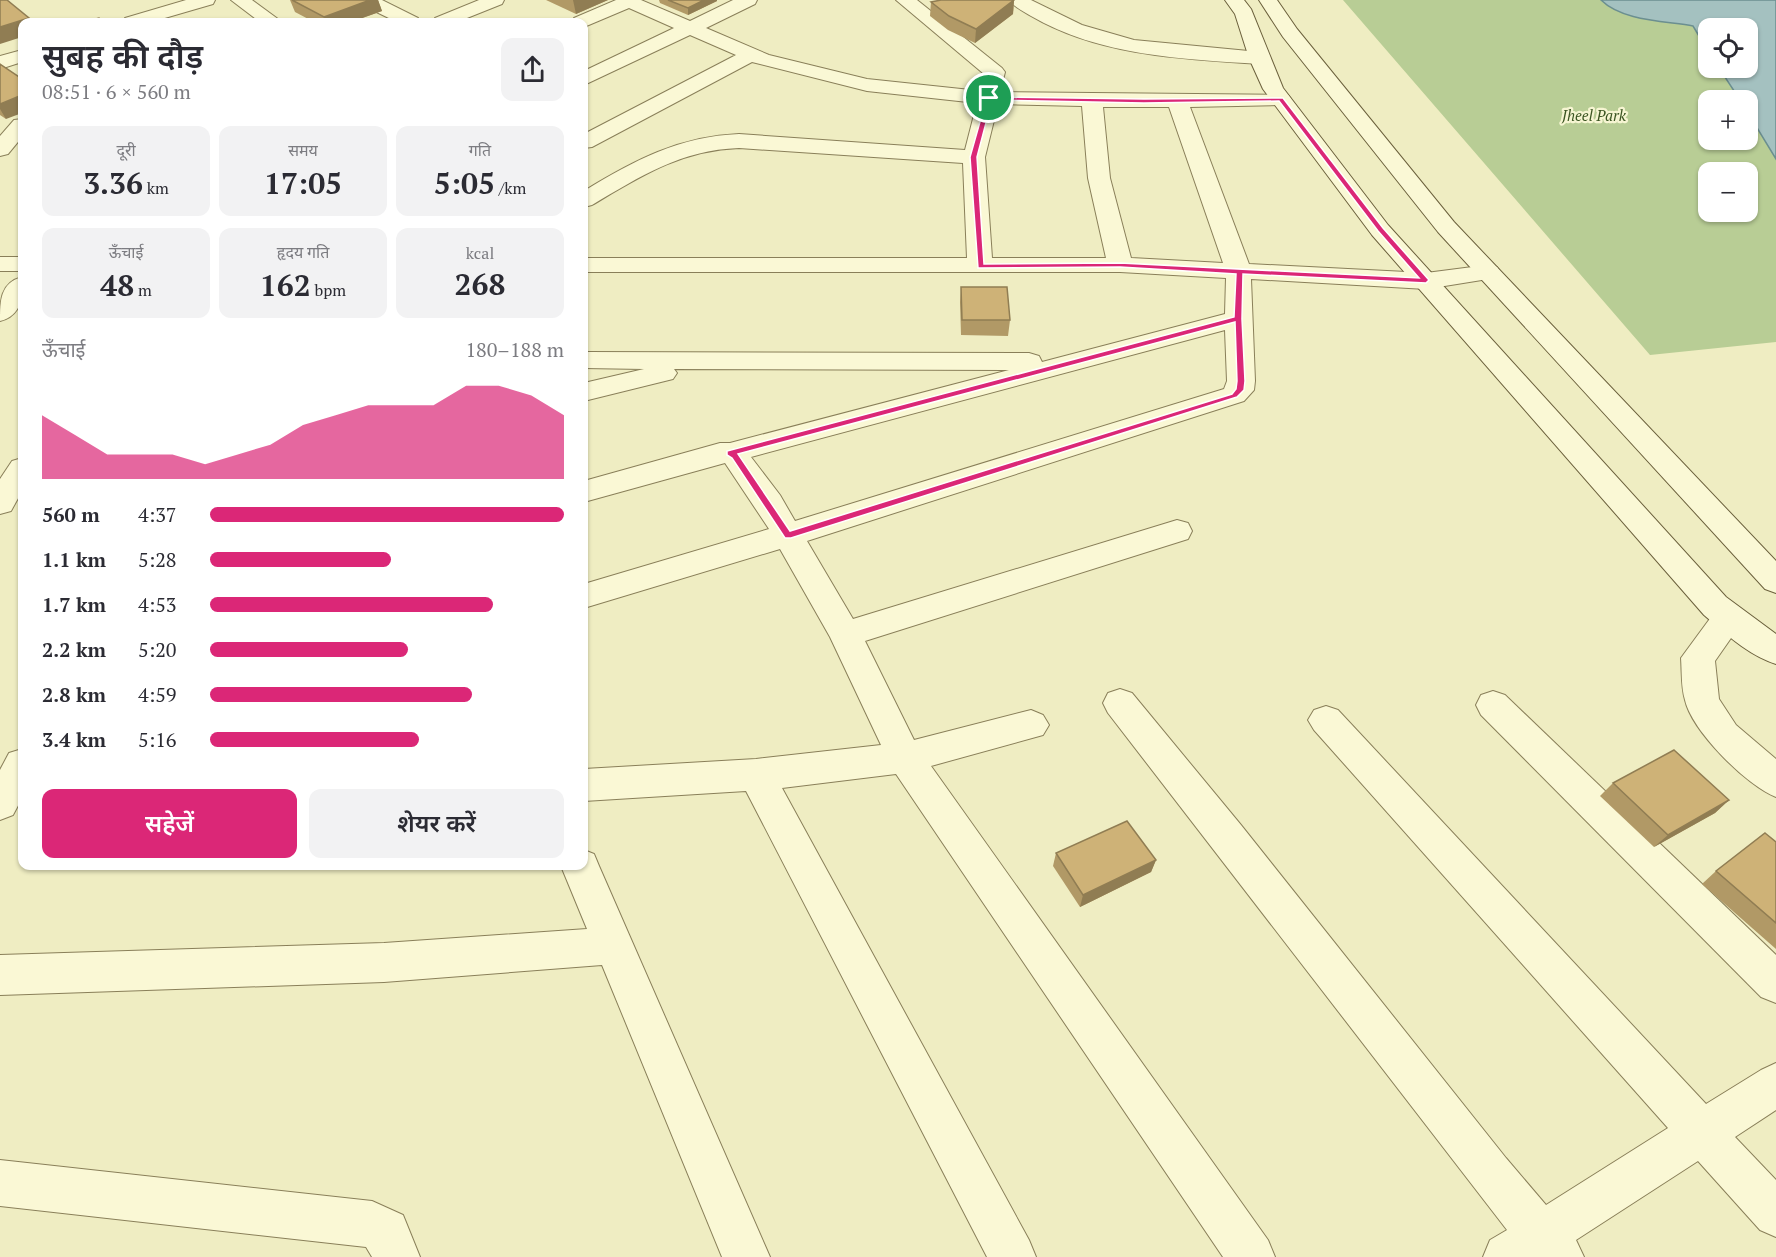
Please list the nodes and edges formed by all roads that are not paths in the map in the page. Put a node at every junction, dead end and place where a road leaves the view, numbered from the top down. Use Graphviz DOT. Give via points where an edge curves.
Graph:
graph roads {
  1 [pos="206,0"];
  2 [pos="240,0"];
  3 [pos="368,0"];
  4 [pos="493,0"];
  5 [pos="629,0"];
  6 [pos="748,0"];
  7 [pos="905,0"];
  8 [pos="1018,0"];
  9 [pos="1058,0"];
  10 [pos="1234,0"];
  11 [pos="1269,0"];
  12 [pos="1042,16"];
  13 [pos="145,18"];
  14 [pos="261,18"];
  15 [pos="403,18"];
  16 [pos="451,18"];
  17 [pos="588,19"];
  18 [pos="690,28"];
  19 [pos="751,55"];
  20 [pos="18,57"];
  21 [pos="1259,58"];
  22 [pos="0,63"];
  23 [pos="588,77"];
  24 [pos="989,98"];
  25 [pos="1281,99"];
  26 [pos="1092,100"];
  27 [pos="1177,101"];
  28 [pos="18,129"];
  29 [pos="588,140"];
  30 [pos="0,149"];
  31 [pos="974,157"];
  32 [pos="588,198"];
  33 [pos="0,264"];
  34 [pos="18,264"];
  35 [pos="588,265"];
  36 [pos="1120,265"];
  37 [pos="980,266"];
  38 [pos="1239,272"];
  39 [pos="1488,272"];
  40 [pos="1426,280"];
  41 [pos="18,290"];
  42 [pos="0,313"];
  43 [pos="1238,319"];
  44 [pos="588,360"];
  45 [pos="716,360"];
  46 [pos="1072,363"];
  47 [pos="588,391"];
  48 [pos="730,453"];
  49 [pos="18,474"];
  50 [pos="588,490"];
  51 [pos="0,503"];
  52 [pos="1177,531"];
  53 [pos="788,535"];
  54 [pos="1776,581"];
  55 [pos="588,595"];
  56 [pos="1729,618"];
  57 [pos="845,634"];
  58 [pos="1776,651"];
  59 [pos="1120,703"];
  60 [pos="1493,705"];
  61 [pos="1326,720"];
  62 [pos="1031,725"];
  63 [pos="904,758"];
  64 [pos="756,775"];
  65 [pos="1776,781"];
  66 [pos="588,785"];
  67 [pos="582,870"];
  68 [pos="613,945"];
  69 [pos="0,975"];
  70 [pos="1776,983"];
  71 [pos="1776,1085"];
  72 [pos="1701,1132"];
  73 [pos="0,1183"];
  74 [pos="1776,1214"];
  75 [pos="384,1249"];
  76 [pos="1536,1250"];
  77 [pos="746,1257"];
  78 [pos="1012,1257"];
  79 [pos="1251,1257"];
  1 -- 13 [label="street"];
  2 -- 14 [label="street"];
  3 -- 15 [label="street"];
  4 -- 16 [label="street"];
  5 -- 17 [label="street"];
  5 -- 18 [label="street"];
  6 -- 18 [label="street"];
  7 -- 24 [label="street" via="995,72"];
  8 -- 12 [label="street"];
  9 -- 12 [label="street"];
  10 -- 21 [label="street" via="1244,13"];
  11 -- 39 [label="street" via="1312,61 1446,227"];
  12 -- 21 [label="street" via="1133,47"];
  18 -- 19 [label="street"];
  18 -- 23 [label="street"];
  19 -- 24 [label="street" via="867,85"];
  19 -- 29 [label="street"];
  20 -- 22 [label="street"];
  21 -- 25 [label="street"];
  24 -- 26 [label="street"];
  24 -- 31 [label="street"];
  25 -- 27 [label="street"];
  25 -- 40 [label="street" via="1380,230"];
  26 -- 27 [label="street"];
  26 -- 36 [label="street" via="1099,178"];
  27 -- 38 [label="street"];
  28 -- 30 [label="street"];
  31 -- 32 [label="street" via="703,142 678,149"];
  31 -- 37 [label="street"];
  33 -- 34 [label="street"];
  35 -- 37 [label="street"];
  36 -- 37 [label="street"];
  36 -- 38 [label="street"];
  38 -- 40 [label="street"];
  38 -- 43 [label="street"];
  39 -- 40 [label="street"];
  39 -- 54 [label="street"];
  40 -- 56 [label="street"];
  41 -- 42 [label="street"];
  43 -- 46 [label="street"];
  43 -- 53 [label="street" via="1241,381 1240,390 1234,395"];
  44 -- 45 [label="street"];
  45 -- 46 [label="street"];
  45 -- 47 [label="street"];
  46 -- 48 [label="street"];
  48 -- 50 [label="street"];
  48 -- 53 [label="street"];
  49 -- 51 [label="street"];
  52 -- 57 [label="street"];
  53 -- 55 [label="street"];
  53 -- 57 [label="street"];
  56 -- 58 [label="street"];
  56 -- 65 [label="street" via="1698,658 1702,701 1723,735"];
  57 -- 63 [label="street"];
  59 -- 76 [label="street" via="1490,1174"];
  60 -- 70 [label="street"];
  61 -- 72 [label="street"];
  62 -- 63 [label="street"];
  63 -- 64 [label="street"];
  63 -- 79 [label="street"];
  64 -- 66 [label="street"];
  64 -- 78 [label="street"];
  67 -- 68 [label="street"];
  68 -- 69 [label="street" via="513,956 373,963"];
  68 -- 77 [label="street"];
  71 -- 72 [label="street"];
  72 -- 74 [label="street"];
  72 -- 76 [label="street"];
  73 -- 75 [label="street" via="372,1224"];
}
